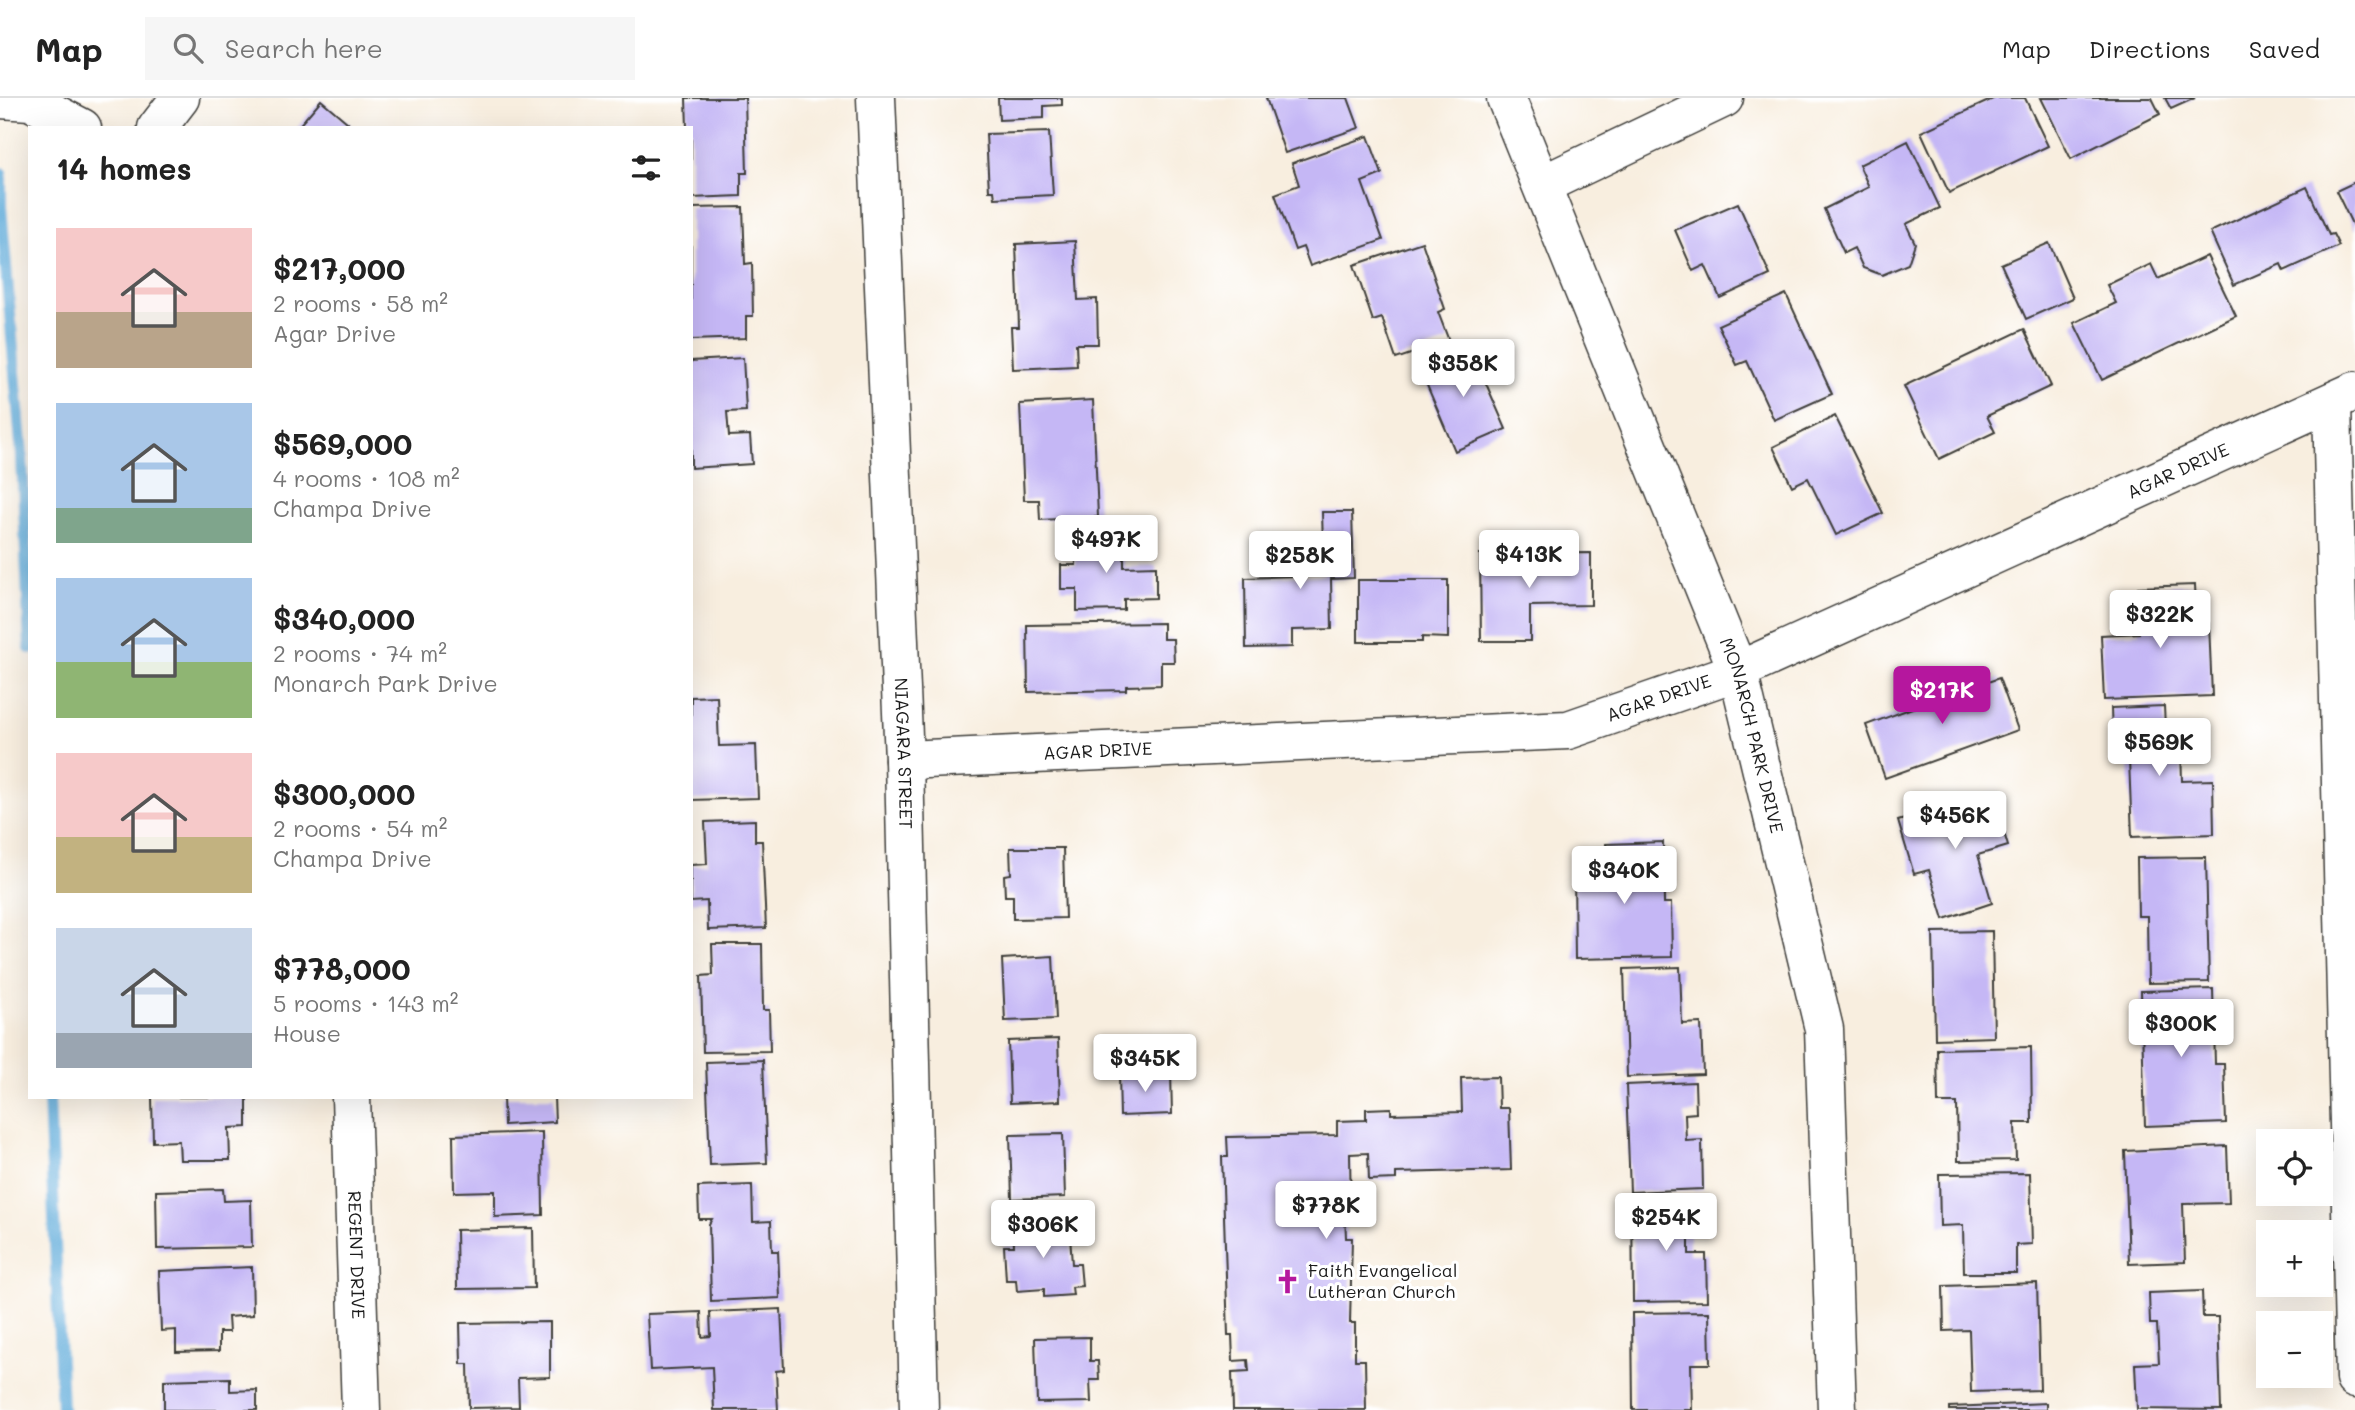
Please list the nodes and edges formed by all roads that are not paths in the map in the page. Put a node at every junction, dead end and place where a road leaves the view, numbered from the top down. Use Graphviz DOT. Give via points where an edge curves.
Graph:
graph roads {
  1 [pos="180,98"];
  2 [pos="876,98"];
  3 [pos="1506,98"];
  4 [pos="1724,98"];
  5 [pos="0,99"];
  6 [pos="78,126"];
  7 [pos="159,126"];
  8 [pos="1542,185"];
  9 [pos="2343,396"];
  10 [pos="1738,671"];
  11 [pos="904,760"];
  12 [pos="351,1099"];
  13 [pos="2355,1379"];
  14 [pos="361,1410"];
  15 [pos="919,1410"];
  16 [pos="1837,1410"];
  1 -- 7 [label="street"];
  2 -- 11 [label="street, NIAGARA STREET"];
  3 -- 8 [label="street, MONARCH PARK DRIVE"];
  4 -- 8 [label="street"];
  5 -- 6 [label="street" via="30,101"];
  8 -- 10 [label="street, MONARCH PARK DRIVE"];
  9 -- 10 [label="street, AGAR DRIVE"];
  9 -- 13 [label="street"];
  10 -- 11 [label="street, AGAR DRIVE" via="1568,730"];
  10 -- 16 [label="street, MONARCH PARK DRIVE" via="1824,1029"];
  11 -- 15 [label="street, NIAGARA STREET"];
  12 -- 14 [label="street, REGENT DRIVE"];
}
